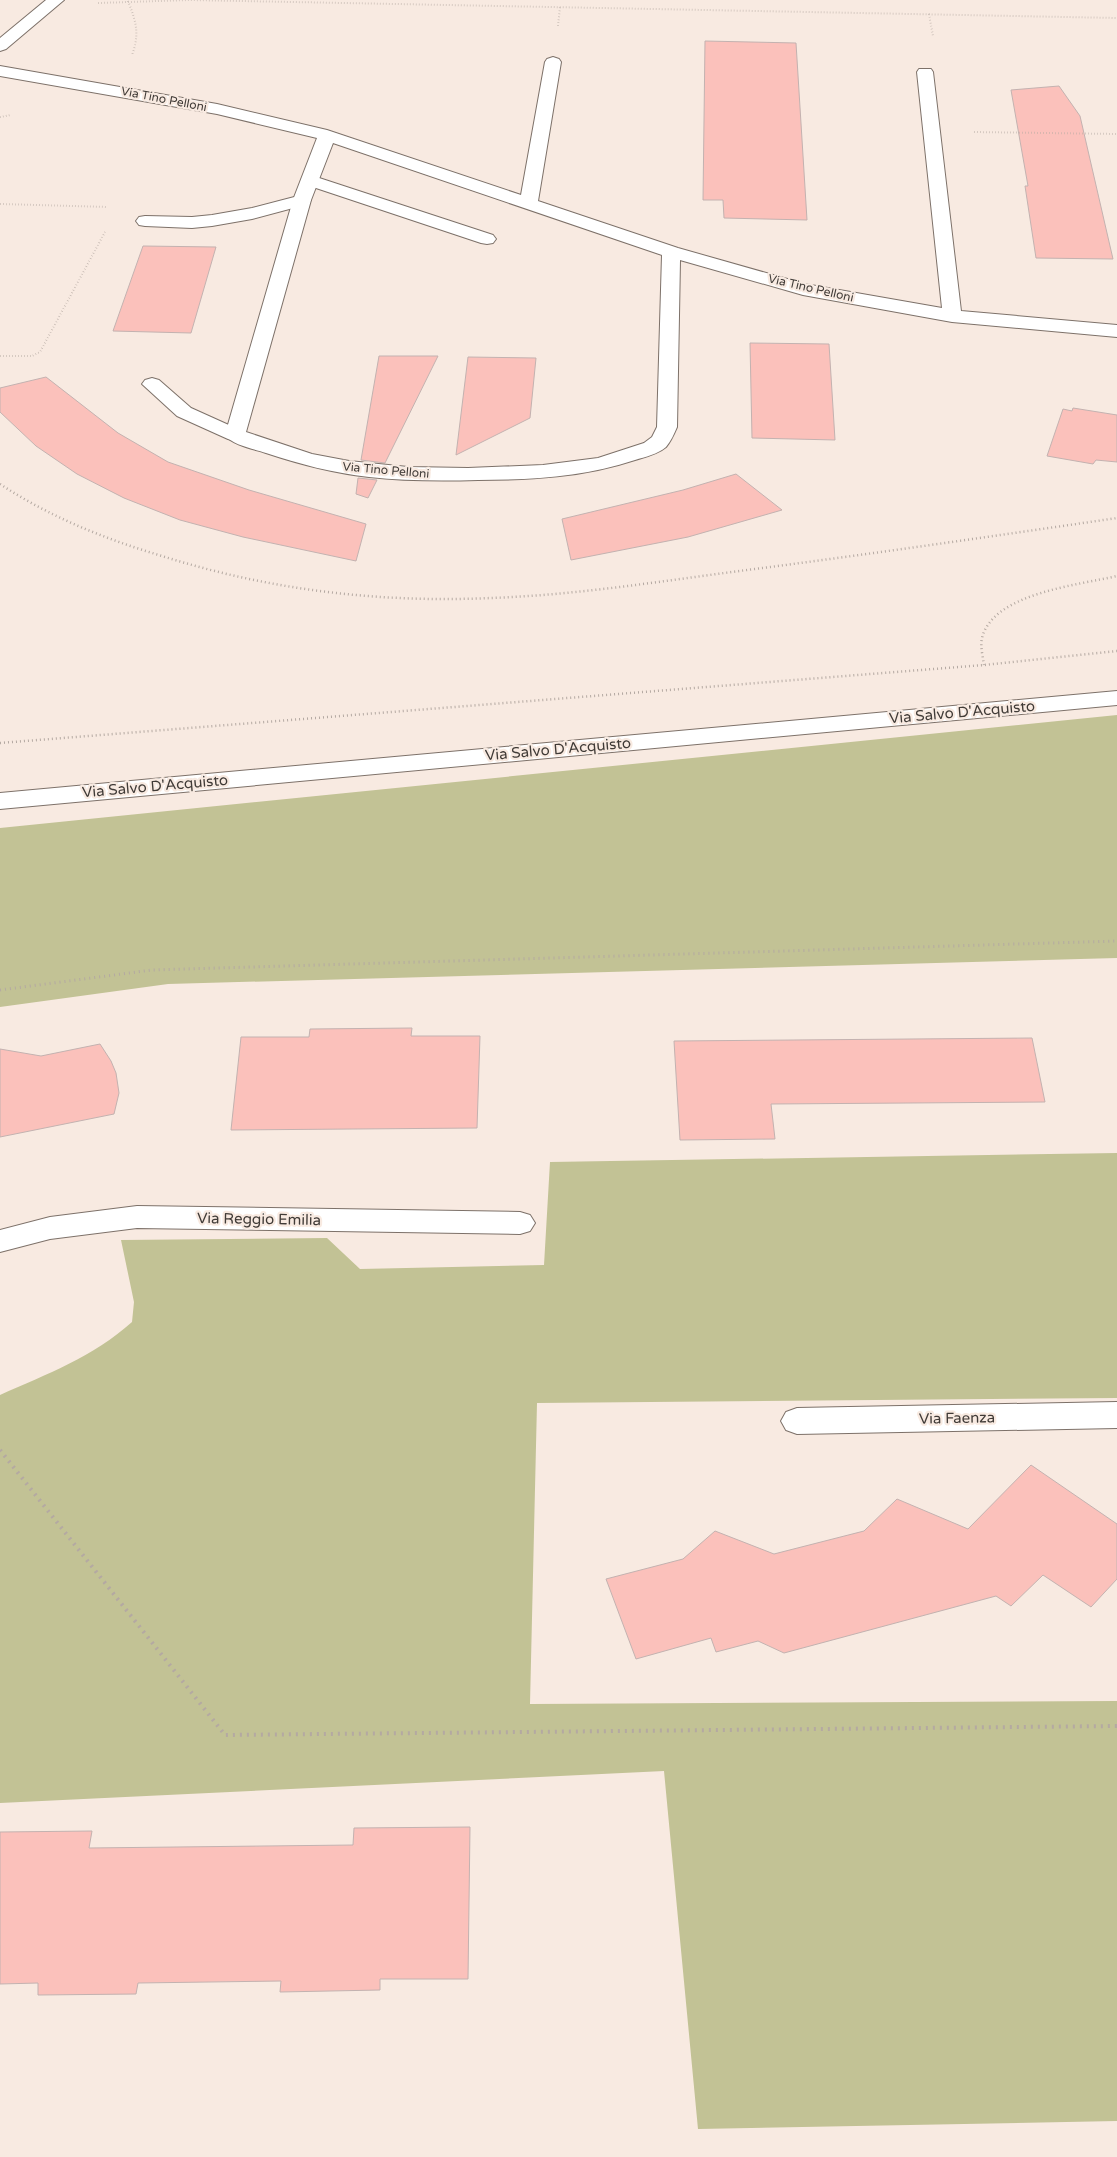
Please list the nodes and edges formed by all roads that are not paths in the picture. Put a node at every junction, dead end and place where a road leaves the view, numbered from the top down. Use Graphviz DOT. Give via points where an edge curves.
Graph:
graph roads {
  1 [pos="56,0"];
  2 [pos="0,46"];
  3 [pos="553,62"];
  4 [pos="0,71"];
  5 [pos="925,72"];
  6 [pos="327,135"];
  7 [pos="310,180"];
  8 [pos="302,200"];
  9 [pos="530,203"];
  10 [pos="144,221"];
  11 [pos="486,240"];
  12 [pos="671,252"];
  13 [pos="952,316"];
  14 [pos="1117,331"];
  15 [pos="152,384"];
  16 [pos="235,436"];
  17 [pos="1117,698"];
  18 [pos="0,801"];
  19 [pos="520,1223"];
  20 [pos="0,1241"];
  21 [pos="1117,1415"];
  22 [pos="797,1421"];
  1 -- 2 [label="street"];
  3 -- 9 [label="street"];
  4 -- 6 [label="street, Via Tino Pelloni" via="217,109"];
  5 -- 13 [label="street"];
  6 -- 7 [label="street"];
  6 -- 9 [label="street, Via Tino Pelloni"];
  7 -- 8 [label="street"];
  7 -- 11 [label="street"];
  8 -- 10 [label="street" via="221,220"];
  8 -- 16 [label="street"];
  9 -- 12 [label="street, Via Tino Pelloni"];
  12 -- 13 [label="street, Via Tino Pelloni" via="804,289"];
  12 -- 16 [label="street, Via Tino Pelloni" via="667,427 661,440 646,450 578,468 537,473 452,475 330,464"];
  13 -- 14 [label="street, Via Tino Pelloni"];
  15 -- 16 [label="street, Via Tino Pelloni" via="184,412"];
  17 -- 18 [label="street, Via Salvo D'Acquisto"];
  19 -- 20 [label="street, Via Reggio Emilia" via="137,1217 50,1228"];
  21 -- 22 [label="street, Via Faenza"];
}
